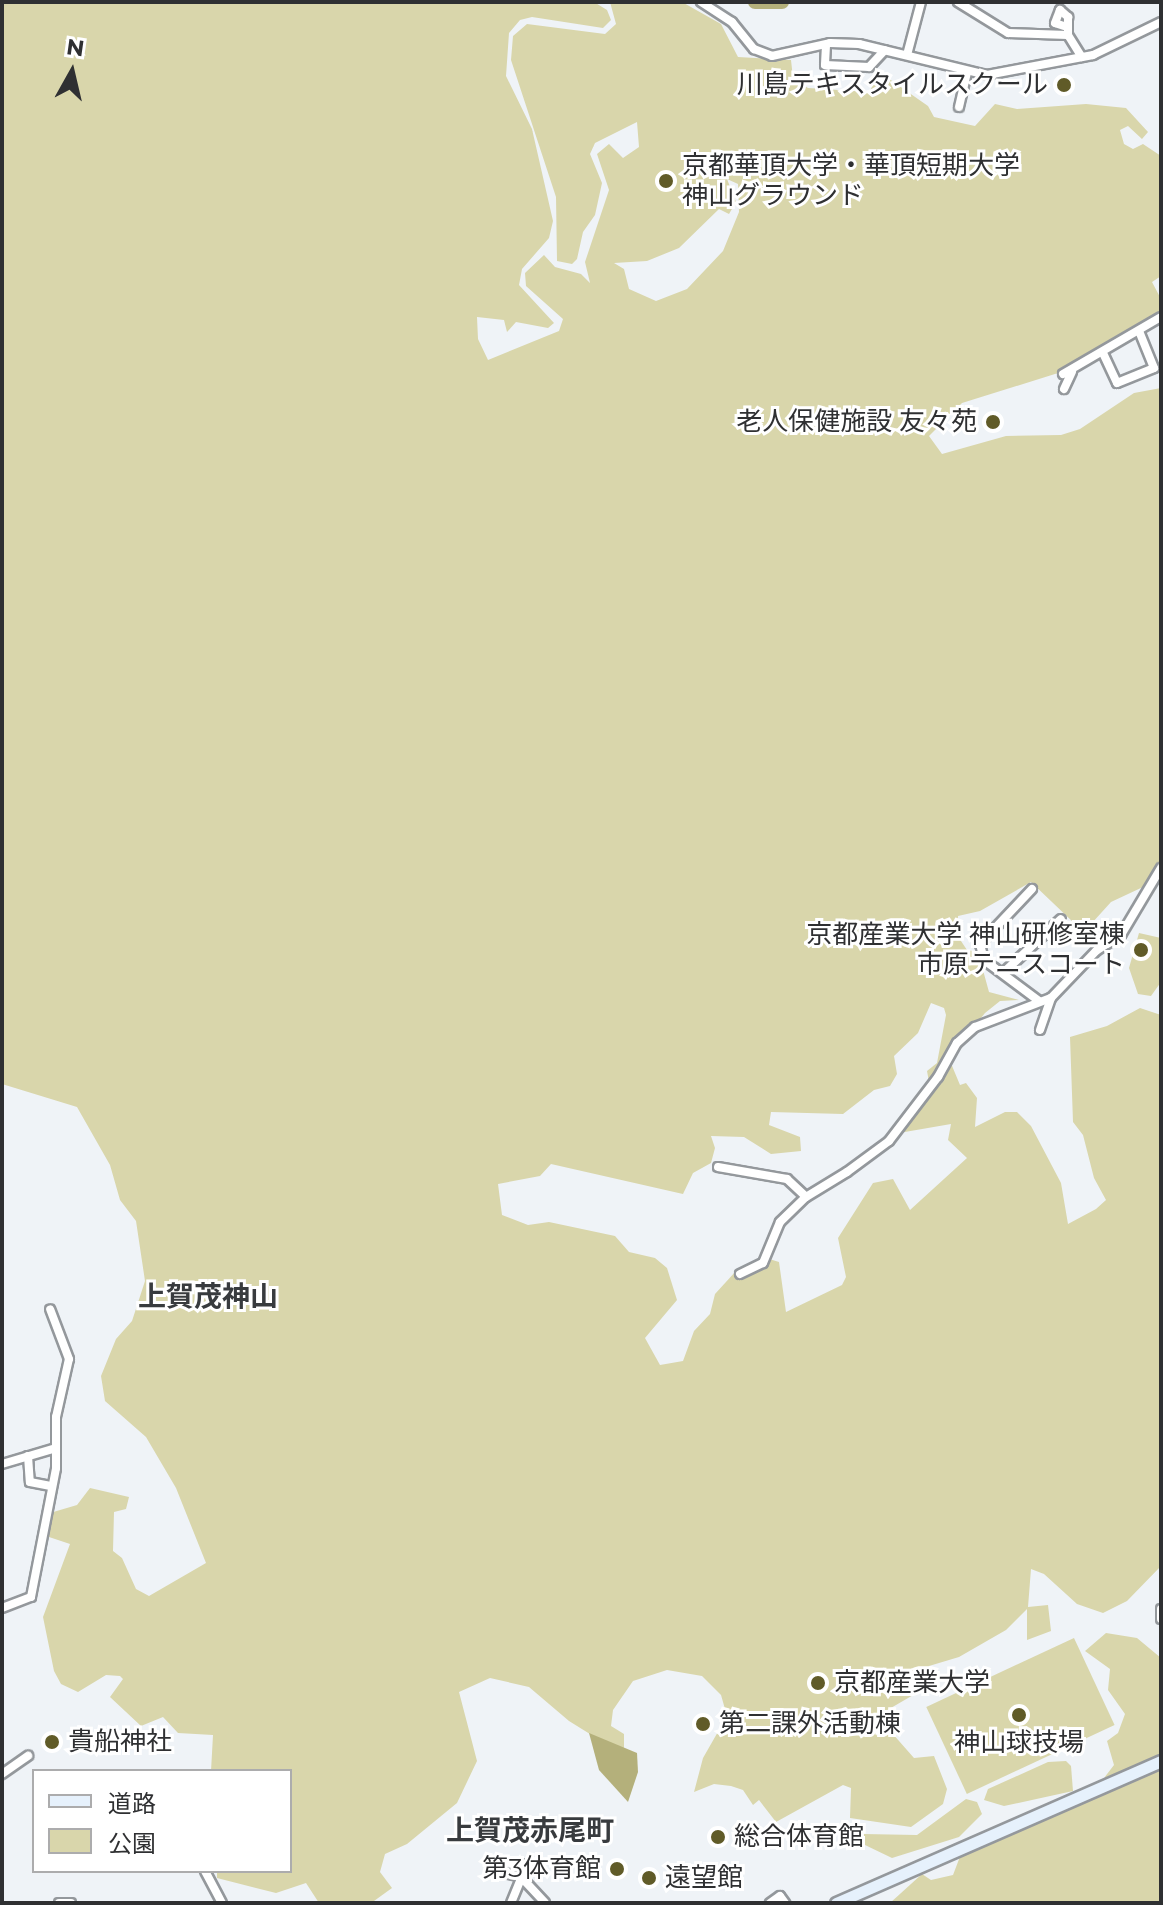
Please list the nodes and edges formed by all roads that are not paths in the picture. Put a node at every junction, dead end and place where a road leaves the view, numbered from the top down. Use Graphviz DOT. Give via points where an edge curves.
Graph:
graph roads {
  1 [pos="701,2"];
  2 [pos="921,2"];
  3 [pos="961,3"];
  4 [pos="1161,22"];
  5 [pos="826,45"];
  6 [pos="885,50"];
  7 [pos="907,55"];
  8 [pos="1082,57"];
  9 [pos="967,73"];
  10 [pos="959,107"];
  11 [pos="1161,317"];
  12 [pos="1139,331"];
  13 [pos="1103,353"];
  14 [pos="1064,389"];
  15 [pos="1161,868"];
  16 [pos="1032,889"];
  17 [pos="1061,919"];
  18 [pos="1003,973"];
  19 [pos="1051,998"];
  20 [pos="1039,1001"];
  21 [pos="1040,1030"];
  22 [pos="718,1167"];
  23 [pos="806,1197"];
  24 [pos="740,1274"];
  25 [pos="50,1309"];
  26 [pos="56,1448"];
  27 [pos="28,1456"];
  28 [pos="2,1464"];
  29 [pos="51,1486"];
  30 [pos="2,1608"];
  31 [pos="1161,1609"];
  32 [pos="1161,1619"];
  33 [pos="28,1756"];
  34 [pos="1161,1761"];
  35 [pos="2,1774"];
  36 [pos="527,1864"];
  37 [pos="500,1872"];
  38 [pos="206,1873"];
  39 [pos="521,1877"];
  40 [pos="59,1903"];
  41 [pos="71,1903"];
  42 [pos="222,1903"];
  43 [pos="511,1903"];
  44 [pos="545,1903"];
  45 [pos="770,1903"];
  46 [pos="785,1903"];
  47 [pos="836,1903"];
  1 -- 5 [label="street" via="732,22 762,54 782,56"];
  2 -- 7 [label="street"];
  3 -- 8 [label="street" via="1008,33 1066,30"];
  4 -- 8 [label="street"];
  5 -- 6 [label="street"];
  5 -- 6 [label="street" via="825,65 869,67"];
  6 -- 7 [label="street"];
  7 -- 9 [label="street"];
  8 -- 9 [label="street" via="999,74"];
  9 -- 10 [label="street"];
  11 -- 12 [label="street"];
  12 -- 13 [label="street"];
  12 -- 13 [label="street" via="1154,368 1117,383"];
  13 -- 14 [label="street" via="1068,373"];
  15 -- 19 [label="street" via="1121,935 1096,951"];
  16 -- 18 [label="street" via="980,944 984,960"];
  17 -- 18 [label="street"];
  18 -- 20 [label="street"];
  19 -- 20 [label="street"];
  19 -- 21 [label="street"];
  20 -- 23 [label="street" via="975,1027 957,1043 889,1141"];
  22 -- 23 [label="street" via="787,1179"];
  23 -- 24 [label="street" via="780,1222 763,1263"];
  25 -- 26 [label="street" via="69,1359 56,1417"];
  26 -- 27 [label="street"];
  26 -- 29 [label="street"];
  27 -- 28 [label="street"];
  27 -- 29 [label="street" via="30,1482"];
  29 -- 30 [label="street" via="31,1597"];
  31 -- 32 [label="street"];
  33 -- 35 [label="street"];
  34 -- 47 [label="street"];
  36 -- 39 [label="street"];
  37 -- 39 [label="street"];
  38 -- 42 [label="street"];
  39 -- 43 [label="street"];
  39 -- 44 [label="street"];
  40 -- 41 [label="street"];
  45 -- 46 [label="street" via="780,1896"];
}
